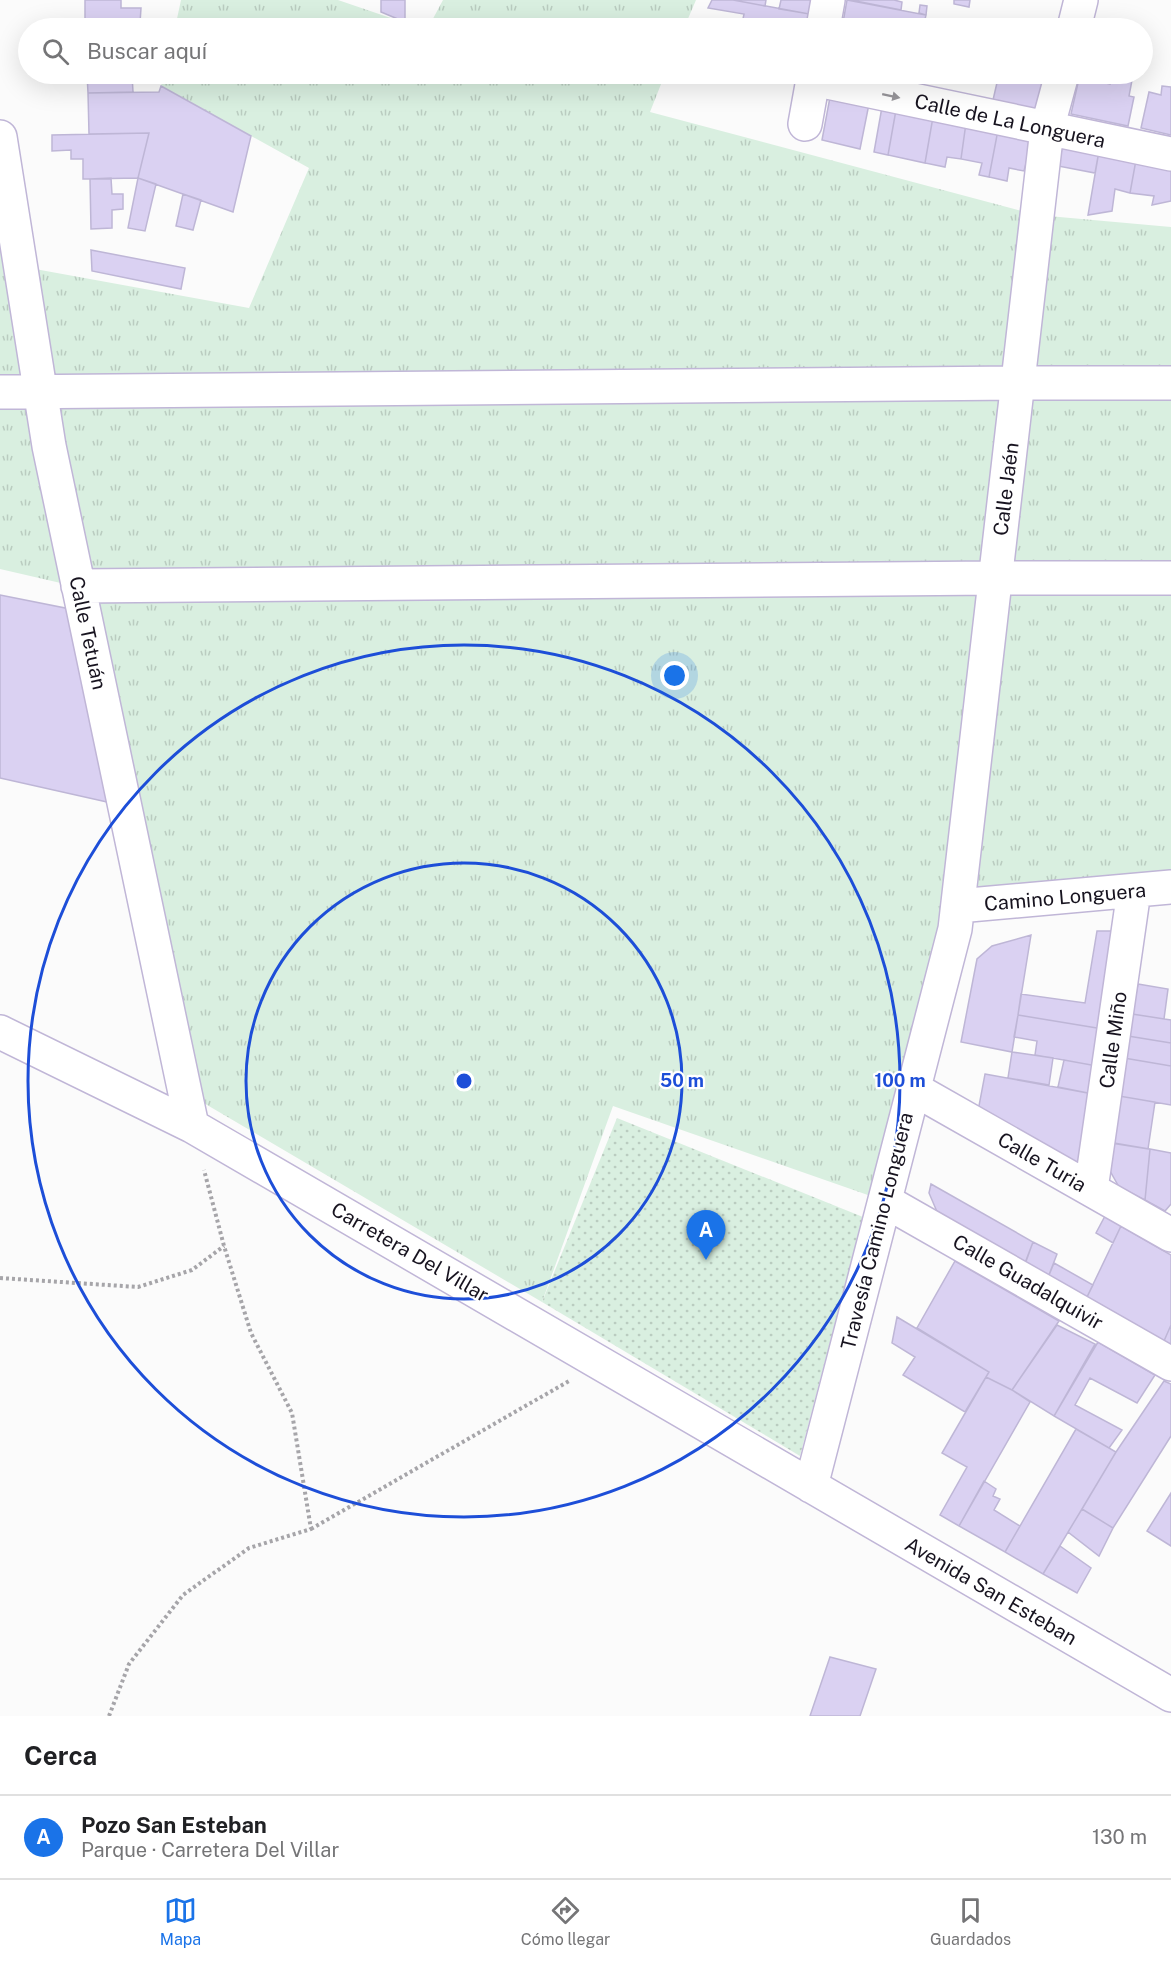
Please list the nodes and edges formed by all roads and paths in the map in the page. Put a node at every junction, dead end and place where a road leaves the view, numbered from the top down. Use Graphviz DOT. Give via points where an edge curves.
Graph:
graph roads {
  1 [pos="828,0"];
  2 [pos="1081,0"];
  3 [pos="825,18"];
  4 [pos="1076,18"];
  5 [pos="812,84"];
  6 [pos="849,84"];
  7 [pos="1059,84"];
  8 [pos="805,124"];
  9 [pos="1047,129"];
  10 [pos="0,138"];
  11 [pos="1171,154"];
  12 [pos="8,236"];
  13 [pos="1018,383"];
  14 [pos="1171,383"];
  15 [pos="0,392"];
  16 [pos="40,392"];
  17 [pos="996,578"];
  18 [pos="1171,579"];
  19 [pos="78,586"];
  20 [pos="1171,887"];
  21 [pos="1134,891"];
  22 [pos="958,906"];
  23 [pos="0,1032"];
  24 [pos="914,1089"];
  25 [pos="192,1126"];
  26 [pos="1091,1190"];
  27 [pos="885,1201"];
  28 [pos="1171,1235"];
  29 [pos="224,1246"];
  30 [pos="0,1278"];
  31 [pos="601,1363"];
  32 [pos="1171,1364"];
  33 [pos="812,1486"];
  34 [pos="311,1529"];
  35 [pos="1171,1695"];
  36 [pos="110,1716"];
  1 -- 3 [label="street"];
  2 -- 4 [label="street"];
  5 -- 8 [label="street"];
  6 -- 9 [label="street, Calle de La Longuera, one-way"];
  7 -- 9 [label="street, Calle Jaén"];
  9 -- 11 [label="street, Calle de La Longuera"];
  9 -- 13 [label="street, Calle Jaén"];
  10 -- 12 [label="street, Calle Tetuán"];
  12 -- 16 [label="street, Calle Tetuán"];
  13 -- 14 [label="street"];
  13 -- 16 [label="street"];
  13 -- 17 [label="street, Calle Jaén"];
  15 -- 16 [label="street"];
  16 -- 19 [label="street, Calle Tetuán"];
  17 -- 18 [label="street"];
  17 -- 19 [label="street"];
  17 -- 22 [label="street, Calle Jaén"];
  19 -- 25 [label="street, Calle Tetuán"];
  20 -- 21 [label="street, Camino Longuera"];
  21 -- 22 [label="street, Camino Longuera"];
  21 -- 26 [label="street, Calle Miño"];
  22 -- 24 [label="street, Travesía Camino Longuera"];
  23 -- 25 [label="street, Carretera Del Villar"];
  24 -- 26 [label="street, Calle Turia"];
  24 -- 27 [label="street, Travesía Camino Longuera"];
  25 -- 29 [label="path"];
  25 -- 31 [label="street, Carretera Del Villar"];
  26 -- 28 [label="street, Calle Turia"];
  27 -- 32 [label="street, Calle Guadalquivir"];
  27 -- 33 [label="street, Travesía Camino Longuera"];
  29 -- 30 [label="path" via="192,1270 138,1287"];
  29 -- 34 [label="path" via="251,1333 292,1413"];
  31 -- 33 [label="street, Carretera Del Villar"];
  31 -- 34 [label="path"];
  33 -- 35 [label="street, Avenida San Esteban"];
  34 -- 36 [label="path" via="249,1548 183,1595 129,1664"];
}
